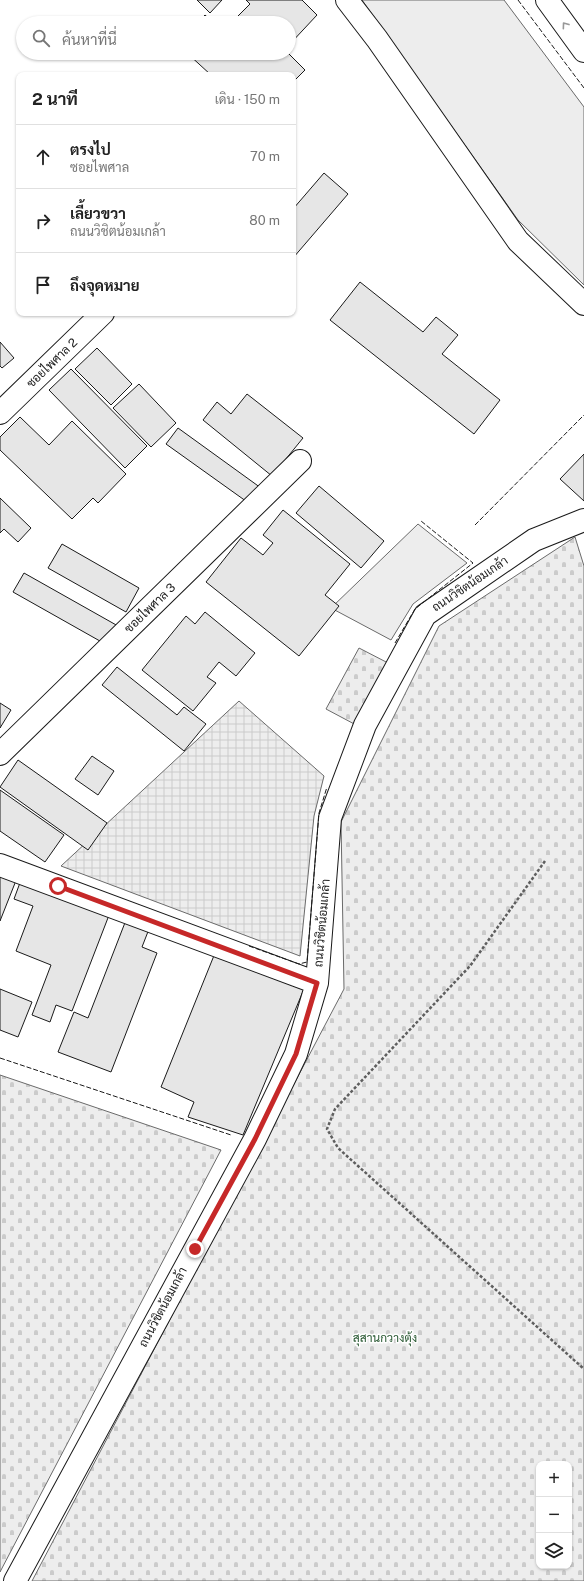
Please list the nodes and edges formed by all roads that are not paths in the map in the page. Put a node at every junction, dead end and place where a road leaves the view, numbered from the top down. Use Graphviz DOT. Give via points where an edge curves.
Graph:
graph roads {
  1 [pos="347,0"];
  2 [pos="547,0"];
  3 [pos="584,51"];
  4 [pos="584,304"];
  5 [pos="100,316"];
  6 [pos="0,413"];
  7 [pos="300,461"];
  8 [pos="584,520"];
  9 [pos="0,754"];
  10 [pos="0,865"];
  11 [pos="317,983"];
  12 [pos="15,1581"];
  1 -- 4 [label="street" via="518,241"];
  3 -- 2 [label="street, one-way"];
  5 -- 6 [label="street, ซอยไพศาล 2"];
  7 -- 9 [label="street, ซอยไพศาล 3"];
  8 -- 11 [label="street, ถนนวิชิตน้อมเกล้า" via="534,540 425,615 365,726 330,818"];
  10 -- 11 [label="street"];
  11 -- 12 [label="street, ถนนวิชิตน้อมเกล้า" via="296,1054 255,1139"];
}
